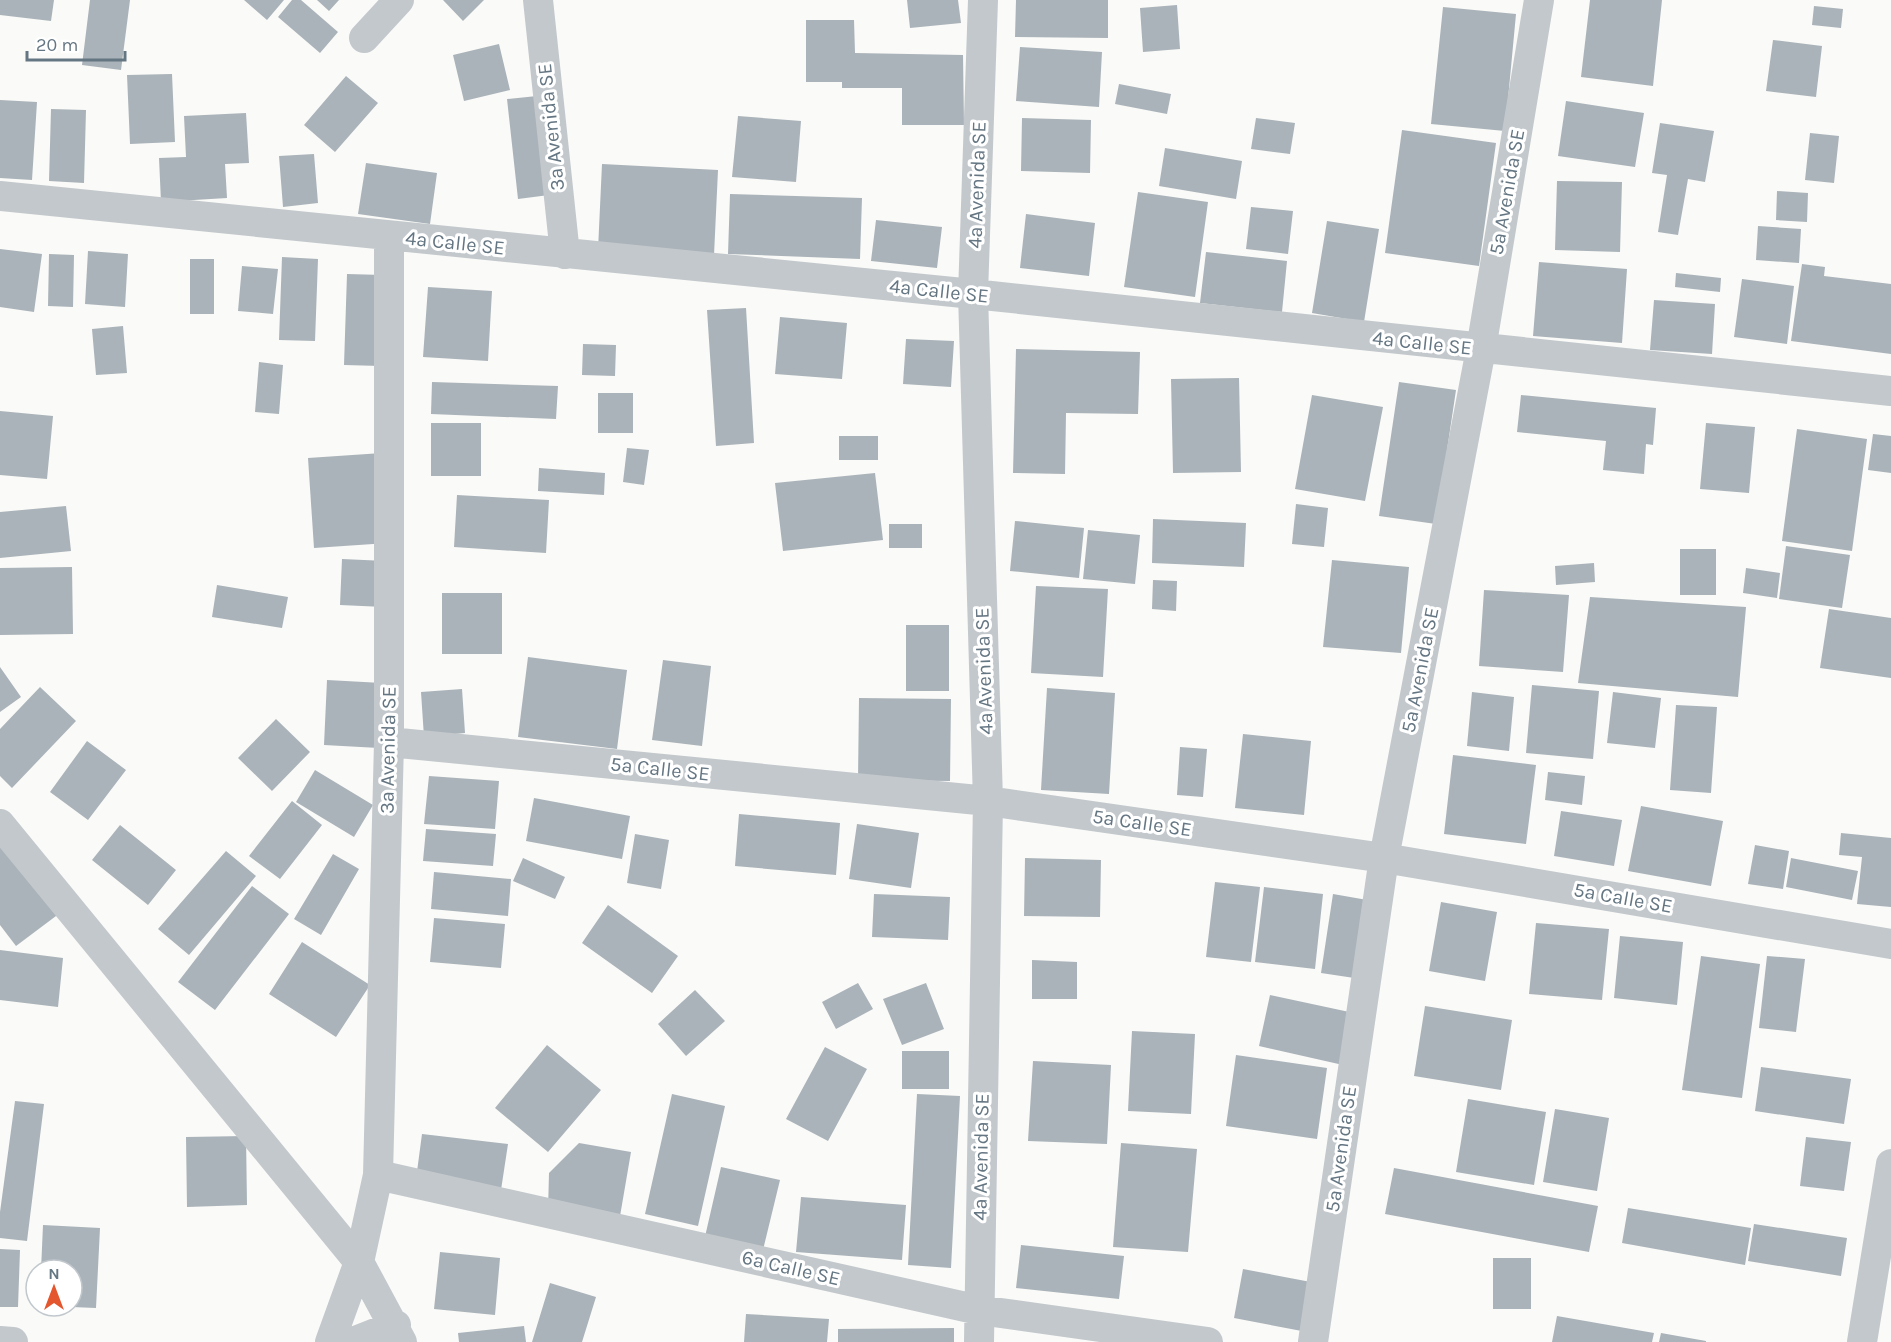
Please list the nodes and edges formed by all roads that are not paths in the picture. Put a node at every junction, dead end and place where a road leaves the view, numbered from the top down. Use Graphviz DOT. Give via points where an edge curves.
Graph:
graph roads {
  1 [pos="399,0"];
  2 [pos="538,0"];
  3 [pos="983,0"];
  4 [pos="1539,0"];
  5 [pos="364,38"];
  6 [pos="0,196"];
  7 [pos="389,236"];
  8 [pos="565,254"];
  9 [pos="973,294"];
  10 [pos="1481,349"];
  11 [pos="1887,389"];
  12 [pos="389,742"];
  13 [pos="988,801"];
  14 [pos="0,824"];
  15 [pos="1384,858"];
  16 [pos="1891,944"];
  17 [pos="1891,1164"];
  18 [pos="378,1175"];
  19 [pos="359,1262"];
  20 [pos="979,1310"];
  21 [pos="399,1334"];
  22 [pos="0,1341"];
  23 [pos="13,1342"];
  24 [pos="330,1342"];
  25 [pos="354,1342"];
  26 [pos="979,1342"];
  27 [pos="1208,1342"];
  28 [pos="1312,1342"];
  29 [pos="1862,1342"];
  1 -- 5 [label="street"];
  2 -- 8 [label="street, 3a Avenida SE"];
  3 -- 9 [label="street, 4a Avenida SE"];
  4 -- 10 [label="street, 5a Avenida SE"];
  6 -- 7 [label="street, 4a Calle SE"];
  7 -- 8 [label="street, 4a Calle SE"];
  7 -- 12 [label="street, 3a Avenida SE"];
  8 -- 9 [label="street, 4a Calle SE"];
  9 -- 10 [label="street, 4a Calle SE"];
  9 -- 13 [label="street, 4a Avenida SE"];
  10 -- 11 [label="street, 4a Calle SE"];
  10 -- 15 [label="street, 5a Avenida SE"];
  12 -- 13 [label="street, 5a Calle SE"];
  12 -- 18 [label="street, 3a Avenida SE"];
  13 -- 15 [label="street, 5a Calle SE"];
  13 -- 20 [label="street, 4a Avenida SE"];
  14 -- 19 [label="street"];
  15 -- 16 [label="street, 5a Calle SE"];
  15 -- 28 [label="street, 5a Avenida SE"];
  17 -- 29 [label="street"];
  18 -- 19 [label="street, 3a Avenida SE"];
  18 -- 20 [label="street, 6a Calle SE"];
  19 -- 21 [label="street"];
  19 -- 24 [label="street, 3a Avenida SE"];
  20 -- 26 [label="street, 4a Avenida SE"];
  20 -- 27 [label="street, 6a Calle SE"];
  21 -- 25 [label="street"];
  22 -- 23 [label="street"];
}
